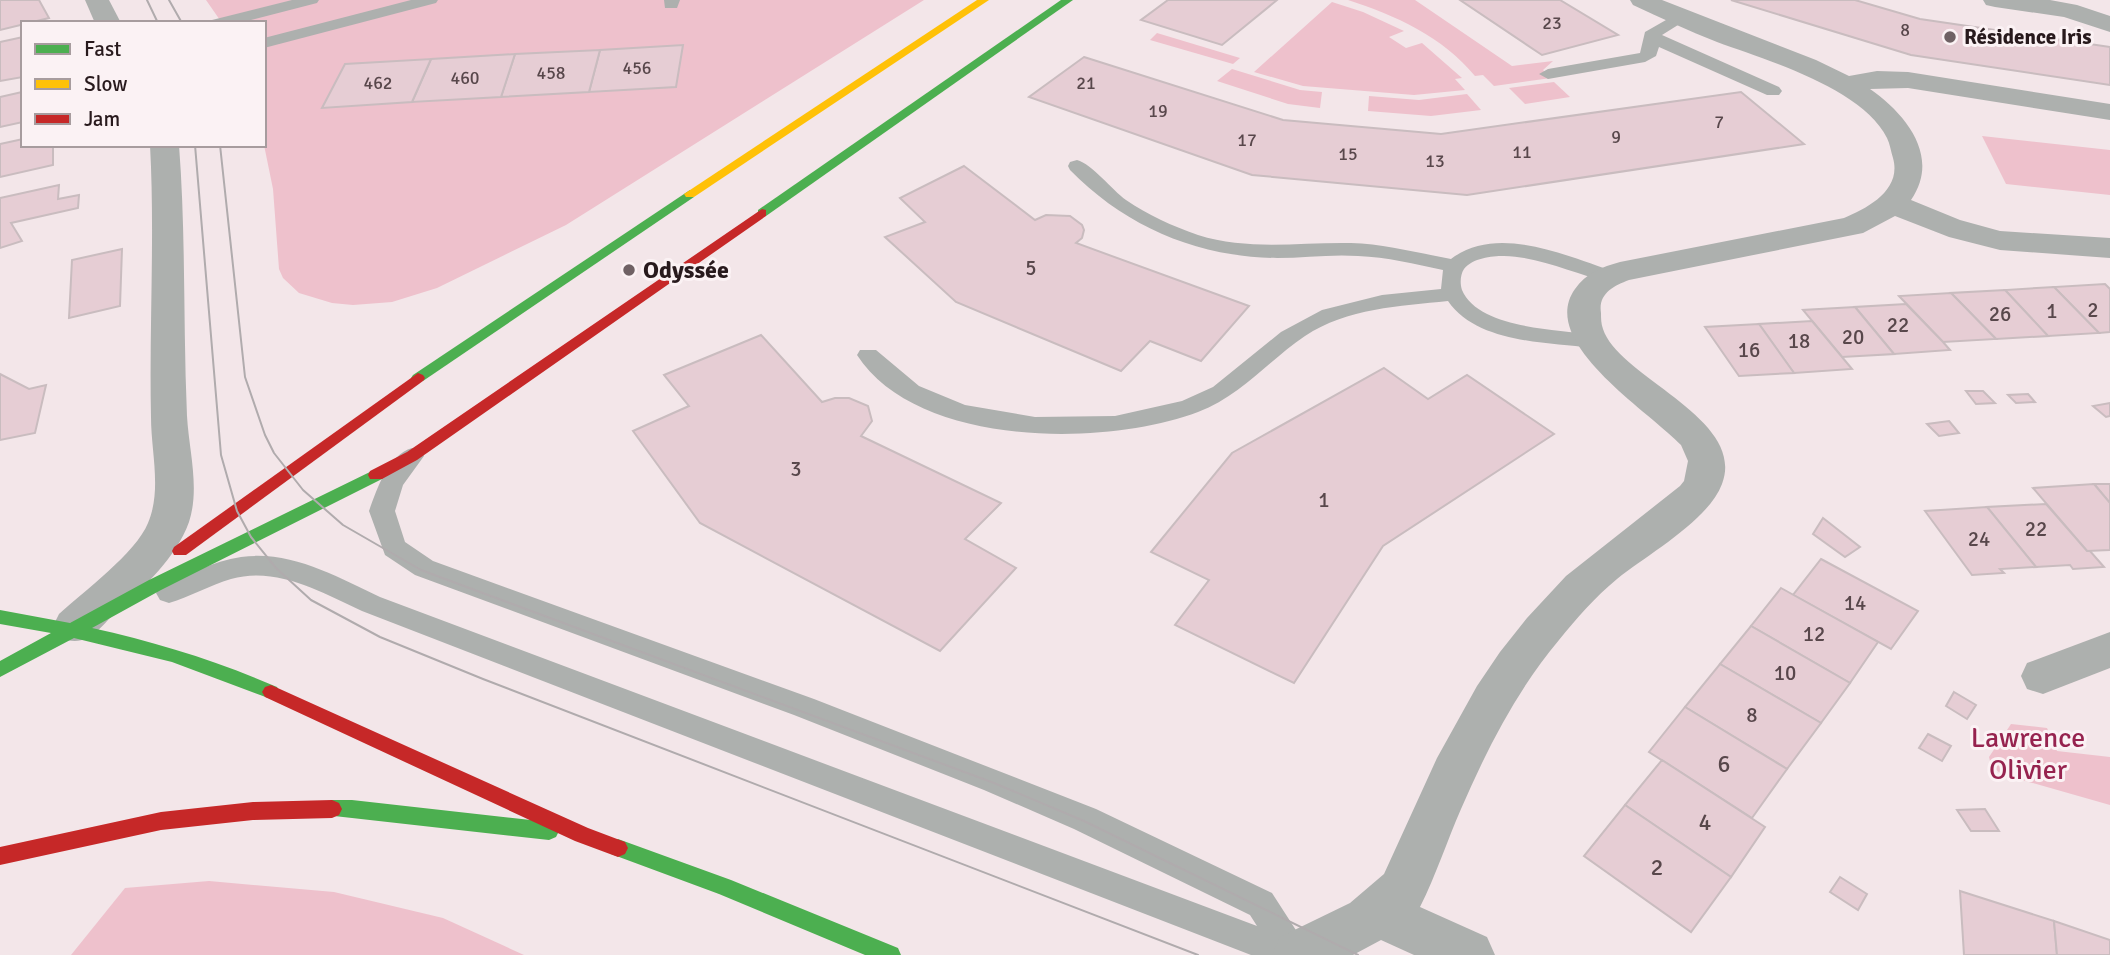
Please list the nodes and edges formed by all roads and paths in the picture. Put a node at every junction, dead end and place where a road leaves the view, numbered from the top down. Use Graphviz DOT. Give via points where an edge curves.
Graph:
graph roads {
  1 [pos="97,0"];
  2 [pos="311,0"];
  3 [pos="430,0"];
  4 [pos="984,0"];
  5 [pos="1068,0"];
  6 [pos="1642,0"];
  7 [pos="1995,0"];
  8 [pos="2040,0"];
  9 [pos="2068,10"];
  10 [pos="1679,17"];
  11 [pos="107,21"];
  12 [pos="226,21"];
  13 [pos="2110,24"];
  14 [pos="1651,35"];
  15 [pos="266,42"];
  16 [pos="1548,74"];
  17 [pos="1846,85"];
  18 [pos="1773,91"];
  19 [pos="2110,112"];
  20 [pos="164,147"];
  21 [pos="1077,166"];
  22 [pos="1891,203"];
  23 [pos="2110,248"];
  24 [pos="1456,266"];
  25 [pos="1609,276"];
  26 [pos="1453,294"];
  27 [pos="1591,341"];
  28 [pos="868,355"];
  29 [pos="412,456"];
  30 [pos="0,617"];
  31 [pos="70,629"];
  32 [pos="2110,649"];
  33 [pos="0,670"];
  34 [pos="2043,676"];
  35 [pos="582,835"];
  36 [pos="0,856"];
  37 [pos="1379,913"];
  38 [pos="890,955"];
  39 [pos="1295,955"];
  40 [pos="1469,955"];
  1 -- 11 [label="street"];
  2 -- 12 [label="lane"];
  3 -- 15 [label="lane"];
  4 -- 31 [label="main road" via="380,404"];
  5 -- 29 [label="main road"];
  6 -- 10 [label="street"];
  7 -- 9 [label="street"];
  8 -- 9 [label="street"];
  9 -- 13 [label="street"];
  10 -- 14 [label="lane"];
  10 -- 17 [label="street" via="1805,64"];
  14 -- 16 [label="lane" via="1650,52 1645,57"];
  14 -- 18 [label="lane"];
  17 -- 19 [label="street" via="1908,80"];
  17 -- 22 [label="street" via="1903,141 1907,180"];
  20 -- 31 [label="street" via="174,504 155,547"];
  21 -- 24 [label="lane" via="1129,212 1220,246 1272,252 1367,250"];
  22 -- 23 [label="street" via="1986,238"];
  22 -- 25 [label="street" via="1852,226"];
  24 -- 25 [label="lane" via="1467,257 1504,250"];
  24 -- 26 [label="lane" via="1450,284"];
  25 -- 27 [label="street" via="1586,295 1582,325"];
  26 -- 27 [label="lane" via="1461,305 1491,324"];
  26 -- 28 [label="lane" via="1363,304 1338,312 1292,334 1220,392 1191,406 1120,422 1049,425 963,414 902,387"];
  27 -- 37 [label="street" via="1609,363 1664,406 1696,440 1706,457 1704,480 1683,506 1572,595 1511,668 1464,747 1402,890"];
  29 -- 31 [label="main road"];
  29 -- 39 [label="lane" via="392,482 382,511 394,548 424,568 804,708 1085,819 1261,904"];
  30 -- 31 [label="main road"];
  31 -- 33 [label="main road"];
  31 -- 35 [label="main road" via="229,672"];
  31 -- 39 [label="lane" via="242,567 305,573 371,604"];
  32 -- 34 [label="street"];
  35 -- 36 [label="main road" via="352,809 253,811 161,821"];
  35 -- 38 [label="main road"];
  37 -- 39 [label="street"];
  37 -- 40 [label="street"];
}
